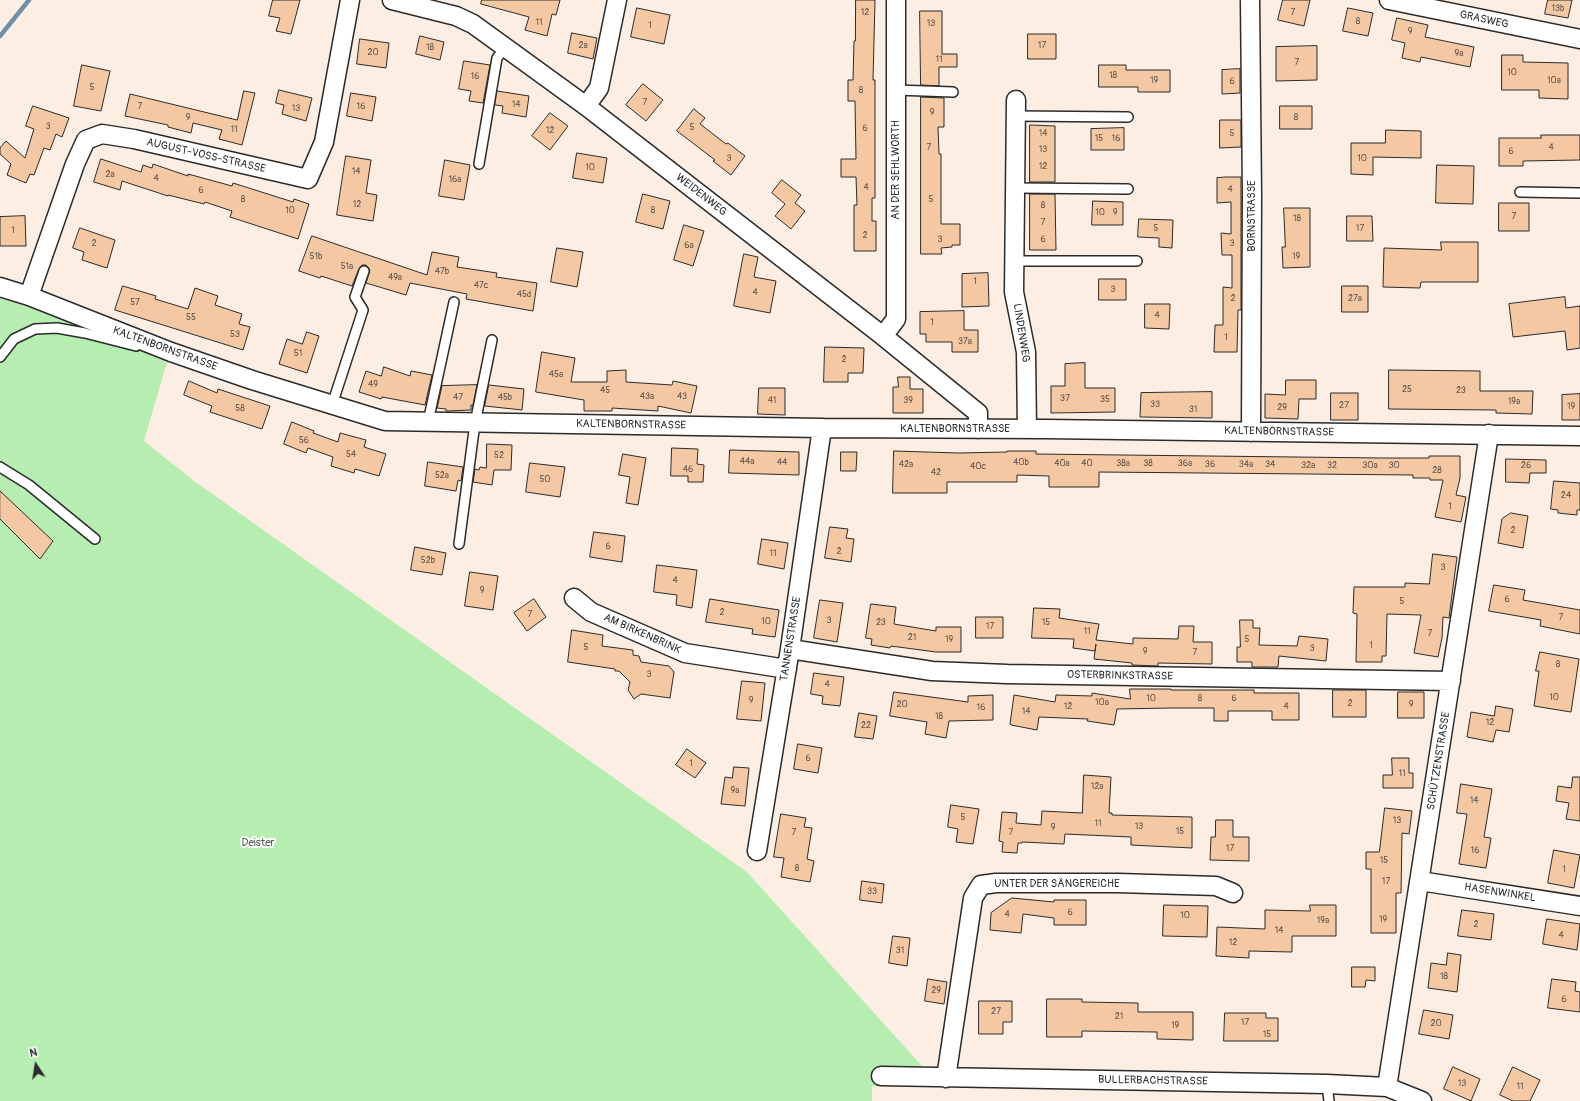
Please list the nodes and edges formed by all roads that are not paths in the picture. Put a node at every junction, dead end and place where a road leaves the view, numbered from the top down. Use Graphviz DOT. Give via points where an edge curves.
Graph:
graph roads {
  1 [pos="350,0"];
  2 [pos="392,0"];
  3 [pos="617,0"];
  4 [pos="896,0"];
  5 [pos="1250,0"];
  6 [pos="1389,0"];
  7 [pos="1580,39"];
  8 [pos="505,48"];
  9 [pos="896,90"];
  10 [pos="953,92"];
  11 [pos="586,106"];
  12 [pos="1016,108"];
  13 [pos="1128,117"];
  14 [pos="479,164"];
  15 [pos="1015,188"];
  16 [pos="1128,189"];
  17 [pos="1520,192"];
  18 [pos="1580,193"];
  19 [pos="1014,261"];
  20 [pos="1137,261"];
  21 [pos="364,271"];
  22 [pos="0,287"];
  23 [pos="29,296"];
  24 [pos="454,302"];
  25 [pos="883,336"];
  26 [pos="492,340"];
  27 [pos="171,352"];
  28 [pos="0,357"];
  29 [pos="332,405"];
  30 [pos="428,422"];
  31 [pos="476,423"];
  32 [pos="822,428"];
  33 [pos="978,429"];
  34 [pos="1027,429"];
  35 [pos="1251,432"];
  36 [pos="1489,434"];
  37 [pos="1580,436"];
  38 [pos="0,467"];
  39 [pos="95,539"];
  40 [pos="459,544"];
  41 [pos="574,598"];
  42 [pos="790,649"];
  43 [pos="786,669"];
  44 [pos="1451,681"];
  45 [pos="757,851"];
  46 [pos="1420,881"];
  47 [pos="1233,893"];
  48 [pos="1580,906"];
  49 [pos="881,1076"];
  50 [pos="946,1078"];
  51 [pos="1387,1087"];
  52 [pos="1328,1092"];
  53 [pos="1422,1101"];
  1 -- 23 [label="street, AUGUST-VOSS-STRASSE" via="324,142 308,179 134,139 102,134 86,140 75,164"];
  2 -- 8 [label="street, WEIDENWEG" via="456,16 473,24"];
  3 -- 11 [label="street" via="599,88"];
  4 -- 9 [label="street, AN DER SEHLWORTH"];
  5 -- 35 [label="street, BORNSTRASSE"];
  6 -- 7 [label="street, GRASWEG"];
  8 -- 11 [label="street, WEIDENWEG"];
  8 -- 14 [label="lane" via="497,58"];
  9 -- 10 [label="lane"];
  9 -- 25 [label="street, AN DER SEHLWORTH" via="896,319"];
  11 -- 25 [label="street, WEIDENWEG"];
  12 -- 13 [label="lane, LINDENWEG"];
  12 -- 15 [label="street, LINDENWEG"];
  15 -- 16 [label="lane"];
  15 -- 19 [label="street, LINDENWEG"];
  17 -- 18 [label="lane"];
  19 -- 20 [label="lane"];
  19 -- 34 [label="street, LINDENWEG" via="1014,292 1026,352"];
  21 -- 29 [label="lane" via="355,297 363,310"];
  22 -- 23 [label="street, KALTENBORNSTRASSE"];
  23 -- 27 [label="street, KALTENBORNSTRASSE"];
  24 -- 30 [label="lane"];
  25 -- 33 [label="street, WEIDENWEG" via="978,413"];
  26 -- 31 [label="lane"];
  27 -- 28 [label="lane" via="57,328 35,329 14,339"];
  27 -- 29 [label="street, KALTENBORNSTRASSE"];
  29 -- 30 [label="street, KALTENBORNSTRASSE" via="386,421"];
  30 -- 31 [label="street, KALTENBORNSTRASSE"];
  31 -- 32 [label="street, KALTENBORNSTRASSE"];
  31 -- 40 [label="lane"];
  32 -- 33 [label="street, KALTENBORNSTRASSE"];
  32 -- 42 [label="street, TANNENSTRASSE"];
  33 -- 34 [label="street, KALTENBORNSTRASSE"];
  34 -- 35 [label="street, KALTENBORNSTRASSE"];
  35 -- 36 [label="street, KALTENBORNSTRASSE"];
  36 -- 37 [label="street, KALTENBORNSTRASSE"];
  36 -- 44 [label="street, SCHÜTZENSTRASSE"];
  38 -- 39 [label="lane" via="28,485"];
  41 -- 43 [label="street, AM BIRKENBRINK" via="591,612 685,653"];
  42 -- 43 [label="street, TANNENSTRASSE"];
  42 -- 44 [label="street, OSTERBRINKSTRASSE" via="932,672"];
  43 -- 45 [label="street, TANNENSTRASSE"];
  44 -- 46 [label="street, SCHÜTZENSTRASSE"];
  46 -- 48 [label="street, HASENWINKEL"];
  46 -- 51 [label="street, SCHÜTZENSTRASSE"];
  47 -- 50 [label="street, UNTER DER SÄNGEREICHE" via="1216,886 1201,885 996,883 981,886 973,898"];
  49 -- 50 [label="street, BULLERBACHSTRASSE"];
  50 -- 52 [label="street, BULLERBACHSTRASSE"];
  51 -- 52 [label="street, BULLERBACHSTRASSE"];
  51 -- 53 [label="street, BULLERBACHSTRASSE"];
}
